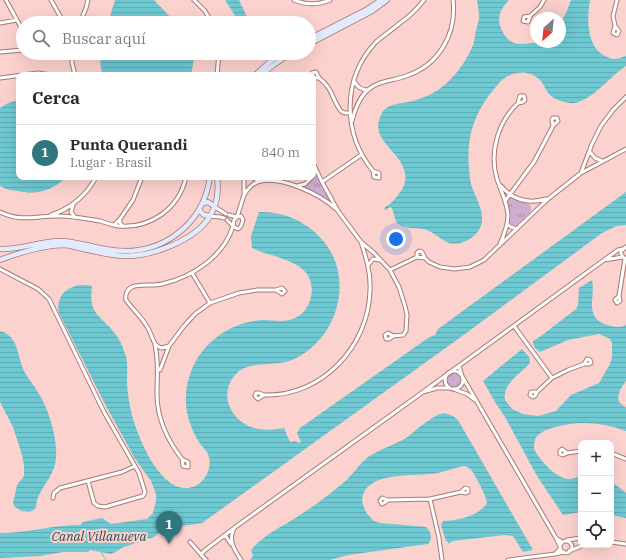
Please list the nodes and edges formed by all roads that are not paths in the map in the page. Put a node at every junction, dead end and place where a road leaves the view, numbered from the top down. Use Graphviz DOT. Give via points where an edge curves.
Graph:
graph roads {
  1 [pos="6,0"];
  2 [pos="51,0"];
  3 [pos="88,0"];
  4 [pos="194,0"];
  5 [pos="294,0"];
  6 [pos="330,0"];
  7 [pos="381,0"];
  8 [pos="387,0"];
  9 [pos="424,0"];
  10 [pos="453,0"];
  11 [pos="544,0"];
  12 [pos="617,0"];
  13 [pos="534,12"];
  14 [pos="60,16"];
  15 [pos="82,16"];
  16 [pos="207,16"];
  17 [pos="16,18"];
  18 [pos="16,20"];
  19 [pos="0,23"];
  20 [pos="615,26"];
  21 [pos="316,35"];
  22 [pos="316,40"];
  23 [pos="16,51"];
  24 [pos="0,52"];
  25 [pos="72,60"];
  26 [pos="218,60"];
  27 [pos="272,60"];
  28 [pos="281,60"];
  29 [pos="74,72"];
  30 [pos="217,72"];
  31 [pos="258,72"];
  32 [pos="265,72"];
  33 [pos="316,72"];
  34 [pos="16,76"];
  35 [pos="0,78"];
  36 [pos="316,78"];
  37 [pos="320,78"];
  38 [pos="354,80"];
  39 [pos="368,90"];
  40 [pos="626,97"];
  41 [pos="518,103"];
  42 [pos="350,113"];
  43 [pos="352,123"];
  44 [pos="553,126"];
  45 [pos="626,150"];
  46 [pos="590,152"];
  47 [pos="361,155"];
  48 [pos="602,161"];
  49 [pos="316,171"];
  50 [pos="373,171"];
  51 [pos="581,173"];
  52 [pos="94,180"];
  53 [pos="141,180"];
  54 [pos="185,180"];
  55 [pos="209,180"];
  56 [pos="217,180"];
  57 [pos="244,180"];
  58 [pos="309,180"];
  59 [pos="260,181"];
  60 [pos="322,182"];
  61 [pos="499,183"];
  62 [pos="296,186"];
  63 [pos="509,194"];
  64 [pos="244,195"];
  65 [pos="548,199"];
  66 [pos="505,201"];
  67 [pos="203,202"];
  68 [pos="72,205"];
  69 [pos="241,206"];
  70 [pos="533,206"];
  71 [pos="215,207"];
  72 [pos="66,209"];
  73 [pos="199,210"];
  74 [pos="338,211"];
  75 [pos="0,212"];
  76 [pos="222,212"];
  77 [pos="46,216"];
  78 [pos="67,216"];
  79 [pos="210,216"];
  80 [pos="220,216"];
  81 [pos="237,216"];
  82 [pos="75,217"];
  83 [pos="243,218"];
  84 [pos="120,219"];
  85 [pos="507,224"];
  86 [pos="114,225"];
  87 [pos="123,226"];
  88 [pos="233,226"];
  89 [pos="240,228"];
  90 [pos="517,229"];
  91 [pos="229,237"];
  92 [pos="361,242"];
  93 [pos="500,246"];
  94 [pos="624,248"];
  95 [pos="0,249"];
  96 [pos="417,257"];
  97 [pos="425,258"];
  98 [pos="625,258"];
  99 [pos="0,260"];
  100 [pos="381,260"];
  101 [pos="604,260"];
  102 [pos="368,266"];
  103 [pos="0,269"];
  104 [pos="390,270"];
  105 [pos="192,273"];
  106 [pos="276,290"];
  107 [pos="618,296"];
  108 [pos="210,304"];
  109 [pos="514,326"];
  110 [pos="393,336"];
  111 [pos="154,343"];
  112 [pos="169,346"];
  113 [pos="584,364"];
  114 [pos="459,366"];
  115 [pos="450,373"];
  116 [pos="158,376"];
  117 [pos="462,376"];
  118 [pos="552,378"];
  119 [pos="450,388"];
  120 [pos="455,389"];
  121 [pos="423,392"];
  122 [pos="537,392"];
  123 [pos="264,396"];
  124 [pos="479,405"];
  125 [pos="578,451"];
  126 [pos="567,453"];
  127 [pos="614,454"];
  128 [pos="182,459"];
  129 [pos="626,460"];
  130 [pos="135,466"];
  131 [pos="88,481"];
  132 [pos="461,492"];
  133 [pos="53,498"];
  134 [pos="430,499"];
  135 [pos="388,500"];
  136 [pos="234,528"];
  137 [pos="225,535"];
  138 [pos="556,538"];
  139 [pos="578,539"];
  140 [pos="564,541"];
  141 [pos="190,542"];
  142 [pos="614,542"];
  143 [pos="626,544"];
  144 [pos="233,547"];
  145 [pos="560,547"];
  146 [pos="578,547"];
  147 [pos="569,551"];
  148 [pos="564,552"];
  149 [pos="555,554"];
  150 [pos="202,555"];
  151 [pos="206,560"];
  152 [pos="241,560"];
  153 [pos="442,560"];
  154 [pos="508,560"];
  1 -- 17 [label="street"];
  2 -- 14 [label="street"];
  3 -- 15 [label="street"];
  4 -- 16 [label="street"];
  5 -- 6 [label="street" via="315,4"];
  7 -- 21 [label="street"];
  8 -- 22 [label="street" via="372,11"];
  9 -- 38 [label="street" via="407,18 375,44 364,58"];
  10 -- 39 [label="street" via="451,32 435,58 417,72 385,80"];
  11 -- 13 [label="street"];
  12 -- 20 [label="street" via="613,16"];
  18 -- 19 [label="street"];
  23 -- 24 [label="street"];
  25 -- 29 [label="street"];
  26 -- 30 [label="street"];
  27 -- 31 [label="street"];
  28 -- 32 [label="street"];
  33 -- 37 [label="street"];
  34 -- 35 [label="street"];
  36 -- 37 [label="street"];
  37 -- 42 [label="street" via="342,112"];
  38 -- 39 [label="street" via="360,89"];
  38 -- 42 [label="street"];
  39 -- 43 [label="street" via="356,106"];
  40 -- 46 [label="street" via="601,126"];
  41 -- 61 [label="street" via="503,122 496,141 494,162"];
  42 -- 43 [label="street"];
  43 -- 47 [label="street" via="355,142"];
  44 -- 63 [label="street" via="534,162"];
  45 -- 48 [label="street"];
  46 -- 48 [label="street"];
  46 -- 51 [label="street"];
  47 -- 50 [label="street"];
  47 -- 60 [label="street"];
  48 -- 51 [label="street"];
  49 -- 60 [label="street"];
  51 -- 65 [label="street"];
  52 -- 68 [label="street" via="85,194"];
  53 -- 84 [label="street"];
  54 -- 87 [label="street" via="178,198 164,213 146,223"];
  55 -- 67 [label="street"];
  56 -- 71 [label="street"];
  57 -- 64 [label="street"];
  58 -- 62 [label="street"];
  59 -- 62 [label="street"];
  59 -- 64 [label="street" via="250,187"];
  60 -- 74 [label="street"];
  61 -- 63 [label="street"];
  61 -- 66 [label="street"];
  62 -- 74 [label="street" via="315,194"];
  63 -- 66 [label="street"];
  63 -- 70 [label="street"];
  64 -- 69 [label="street"];
  65 -- 70 [label="street"];
  65 -- 70 [label="street"];
  66 -- 85 [label="street"];
  67 -- 71 [label="street"];
  67 -- 73 [label="street"];
  68 -- 72 [label="street"];
  68 -- 82 [label="street" via="71,212"];
  69 -- 81 [label="street"];
  69 -- 83 [label="street"];
  70 -- 90 [label="street"];
  71 -- 76 [label="street"];
  71 -- 79 [label="street"];
  72 -- 77 [label="street"];
  72 -- 78 [label="street" via="64,213"];
  73 -- 79 [label="street"];
  73 -- 95 [label="street" via="187,226 175,236 142,250 111,250 62,241 16,249"];
  74 -- 92 [label="street"];
  75 -- 77 [label="street" via="30,219"];
  76 -- 80 [label="street"];
  76 -- 81 [label="street"];
  77 -- 78 [label="street"];
  78 -- 82 [label="street"];
  79 -- 80 [label="street"];
  79 -- 99 [label="street" via="203,225 183,239 146,254 114,255 58,245"];
  80 -- 88 [label="street"];
  81 -- 83 [label="street"];
  81 -- 88 [label="street"];
  82 -- 86 [label="street"];
  83 -- 89 [label="street"];
  84 -- 86 [label="street"];
  84 -- 87 [label="street"];
  85 -- 90 [label="street"];
  85 -- 93 [label="street"];
  86 -- 87 [label="street"];
  88 -- 89 [label="street"];
  88 -- 91 [label="street"];
  89 -- 91 [label="street"];
  90 -- 93 [label="street"];
  91 -- 105 [label="street" via="213,257"];
  92 -- 100 [label="street"];
  92 -- 102 [label="street"];
  93 -- 97 [label="street" via="484,260 463,268 440,267"];
  94 -- 98 [label="street" via="620,253"];
  94 -- 101 [label="street"];
  96 -- 97 [label="street"];
  96 -- 97 [label="street" via="417,252 421,252"];
  96 -- 104 [label="street"];
  98 -- 101 [label="street"];
  98 -- 107 [label="street"];
  100 -- 102 [label="street" via="373,259"];
  100 -- 104 [label="street"];
  101 -- 109 [label="street"];
  102 -- 123 [label="street" via="368,311 361,333 350,351 333,370 314,383 293,392"];
  103 -- 130 [label="street" via="38,289 49,299 104,412"];
  104 -- 110 [label="street" via="402,295 407,315 404,333 401,336"];
  105 -- 108 [label="street"];
  105 -- 111 [label="street" via="162,284 133,286 127,291 126,300 143,320"];
  106 -- 108 [label="street" via="239,293"];
  108 -- 112 [label="street" via="189,320"];
  109 -- 114 [label="street"];
  109 -- 118 [label="street"];
  111 -- 112 [label="street" via="161,348"];
  111 -- 116 [label="street" via="158,359"];
  112 -- 116 [label="street"];
  113 -- 118 [label="street"];
  114 -- 115 [label="street"];
  114 -- 117 [label="street"];
  115 -- 117 [label="street" via="455,372"];
  115 -- 119 [label="street" via="446,381"];
  115 -- 121 [label="street"];
  116 -- 128 [label="street" via="160,418"];
  117 -- 120 [label="street" via="463,383"];
  117 -- 124 [label="street"];
  118 -- 122 [label="street"];
  119 -- 120 [label="street"];
  119 -- 121 [label="street"];
  120 -- 124 [label="street" via="467,394"];
  121 -- 136 [label="street"];
  124 -- 138 [label="street"];
  125 -- 126 [label="street"];
  127 -- 129 [label="street"];
  130 -- 131 [label="street"];
  130 -- 131 [label="street" via="145,492 143,496 101,507 94,503"];
  131 -- 133 [label="street" via="58,489"];
  132 -- 134 [label="street"];
  134 -- 135 [label="street"];
  134 -- 153 [label="street"];
  136 -- 137 [label="street"];
  136 -- 144 [label="street" via="231,540"];
  137 -- 144 [label="street"];
  137 -- 150 [label="street" via="204,550"];
  138 -- 140 [label="street"];
  138 -- 145 [label="street"];
  139 -- 140 [label="street"];
  140 -- 145 [label="street"];
  140 -- 147 [label="street" via="571,544"];
  141 -- 150 [label="street"];
  142 -- 143 [label="street"];
  144 -- 152 [label="street"];
  145 -- 148 [label="street"];
  145 -- 149 [label="street"];
  146 -- 147 [label="street"];
  147 -- 148 [label="street"];
  148 -- 149 [label="street"];
  149 -- 154 [label="street"];
  150 -- 151 [label="street"];
}
